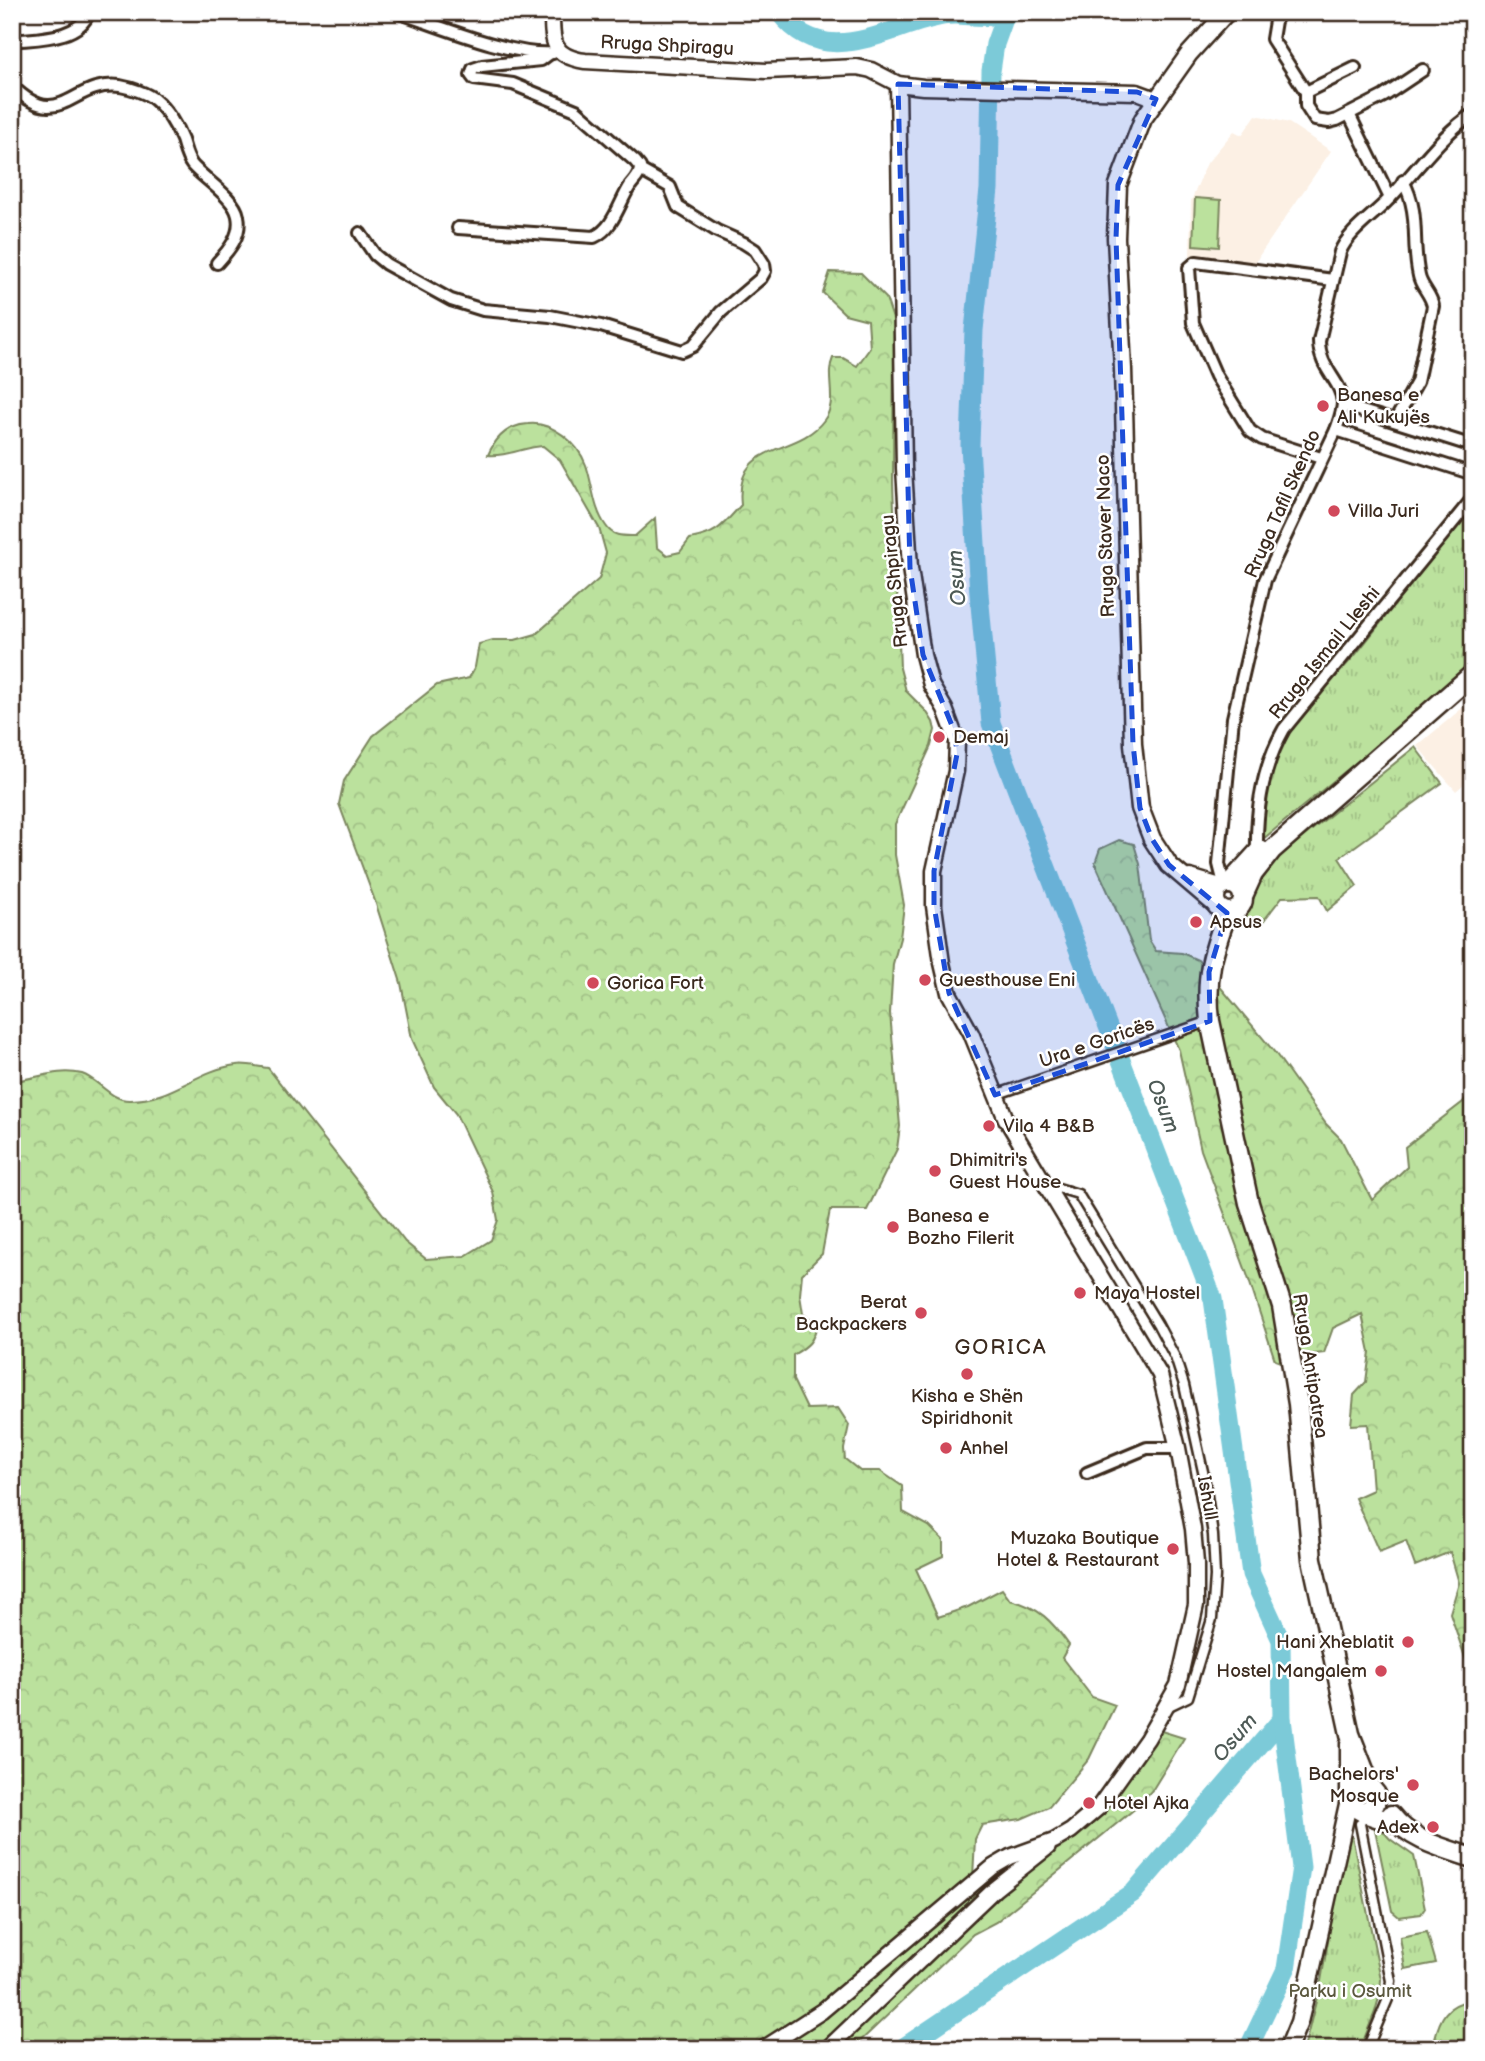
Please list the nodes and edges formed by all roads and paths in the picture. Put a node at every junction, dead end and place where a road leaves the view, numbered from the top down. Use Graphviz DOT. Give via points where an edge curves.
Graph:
graph roads {
  1 [pos="89,12"];
  2 [pos="397,12"];
  3 [pos="552,12"];
  4 [pos="1227,12"];
  5 [pos="1280,12"];
  6 [pos="12,41"];
  7 [pos="554,52"];
  8 [pos="1355,68"];
  9 [pos="1423,70"];
  10 [pos="898,84"];
  11 [pos="12,86"];
  12 [pos="1306,92"];
  13 [pos="1156,99"];
  14 [pos="1349,114"];
  15 [pos="1472,118"];
  16 [pos="640,170"];
  17 [pos="1403,181"];
  18 [pos="1390,198"];
  19 [pos="458,228"];
  20 [pos="360,233"];
  21 [pos="217,263"];
  22 [pos="1333,279"];
  23 [pos="1343,405"];
  24 [pos="1395,421"];
  25 [pos="1336,429"];
  26 [pos="1473,446"];
  27 [pos="1321,457"];
  28 [pos="1473,474"];
  29 [pos="1473,498"];
  30 [pos="1473,674"];
  31 [pos="1374,759"];
  32 [pos="1257,852"];
  33 [pos="1226,895"];
  34 [pos="1210,1021"];
  35 [pos="995,1095"];
  36 [pos="1045,1184"];
  37 [pos="1178,1448"];
  38 [pos="1087,1473"];
  39 [pos="1165,1708"];
  40 [pos="1350,1734"];
  41 [pos="1350,1795"];
  42 [pos="1364,1812"];
  43 [pos="1054,1841"];
  44 [pos="1473,1858"];
  45 [pos="763,2049"];
  46 [pos="827,2049"];
  47 [pos="1288,2049"];
  48 [pos="1367,2049"];
  1 -- 6 [label="street" via="75,31"];
  2 -- 7 [label="street, Rruga Shpiragu" via="497,44"];
  3 -- 7 [label="street"];
  4 -- 13 [label="main road"];
  5 -- 12 [label="street" via="1272,39"];
  7 -- 10 [label="street, Rruga Shpiragu" via="585,61 740,70 857,67"];
  7 -- 16 [label="street" via="541,60 482,65 471,75 520,87 576,110 632,157"];
  8 -- 12 [label="street"];
  9 -- 14 [label="street"];
  10 -- 13 [label="street, Rruga Shpiragu" via="1137,92"];
  10 -- 35 [label="street, Rruga Shpiragu" via="909,568 923,654 931,685 955,733 957,754 936,854 934,906 949,993 971,1033"];
  11 -- 21 [label="street" via="41,106 60,105 111,86 155,100 177,128 192,165 238,214 236,238"];
  12 -- 14 [label="street" via="1306,106 1314,120 1329,122"];
  13 -- 33 [label="main road, Rruga Staver Naco" via="1143,119 1118,185 1116,238 1133,744 1140,808 1168,865"];
  14 -- 18 [label="street"];
  15 -- 17 [label="street"];
  16 -- 19 [label="street" via="607,227 594,237"];
  16 -- 20 [label="street" via="670,187 678,207 750,246 764,264 761,278 685,351 550,316 469,306 386,264"];
  17 -- 18 [label="street"];
  17 -- 24 [label="street" via="1415,211 1419,279 1433,306 1417,382"];
  18 -- 22 [label="street" via="1345,242"];
  22 -- 23 [label="street" via="1319,352"];
  22 -- 27 [label="street" via="1196,262 1189,268 1193,323 1216,376 1250,431"];
  23 -- 24 [label="street"];
  23 -- 25 [label="street, Rruga Tafil Skendo"];
  24 -- 26 [label="street"];
  25 -- 27 [label="street, Rruga Tafil Skendo"];
  25 -- 28 [label="street"];
  27 -- 33 [label="street, Rruga Tafil Skendo" via="1265,580 1238,689 1219,864"];
  29 -- 32 [label="street, Rruga Ismail Lleshi" via="1284,729 1272,755 1257,816"];
  30 -- 31 [label="main road, Rruga Antipatrea"];
  31 -- 32 [label="main road, Rruga Antipatrea" via="1352,770"];
  31 -- 33 [label="main road, Rruga Antipatrea"];
  32 -- 33 [label="main road, Rruga Antipatrea"];
  33 -- 34 [label="main road, Rruga Antipatrea" via="1209,972"];
  34 -- 35 [label="street, Ura e Goricës"];
  34 -- 40 [label="main road, Rruga Antipatrea" via="1249,1203 1287,1328 1312,1559"];
  35 -- 36 [label="street, Ishull"];
  36 -- 37 [label="street, Ishull" via="1160,1375"];
  36 -- 39 [label="street" via="1078,1194 1158,1325 1184,1385 1204,1476 1215,1576 1212,1619 1188,1697"];
  37 -- 38 [label="street" via="1147,1448"];
  37 -- 39 [label="street, Ishull" via="1195,1542 1196,1594 1178,1685"];
  39 -- 43 [label="street, Ishull" via="1098,1808"];
  40 -- 41 [label="main road"];
  40 -- 42 [label="main road, Rruga Antipatrea"];
  41 -- 42 [label="main road"];
  41 -- 42 [label="main road" via="1359,1786"];
  42 -- 44 [label="main road, Rruga Antipatrea" via="1398,1824 1426,1842"];
  42 -- 47 [label="main road" via="1337,1848 1308,1985"];
  42 -- 48 [label="street" via="1391,1981"];
  43 -- 45 [label="street, Ishull" via="993,1867 822,2011"];
  43 -- 46 [label="street" via="995,1889"];
}
